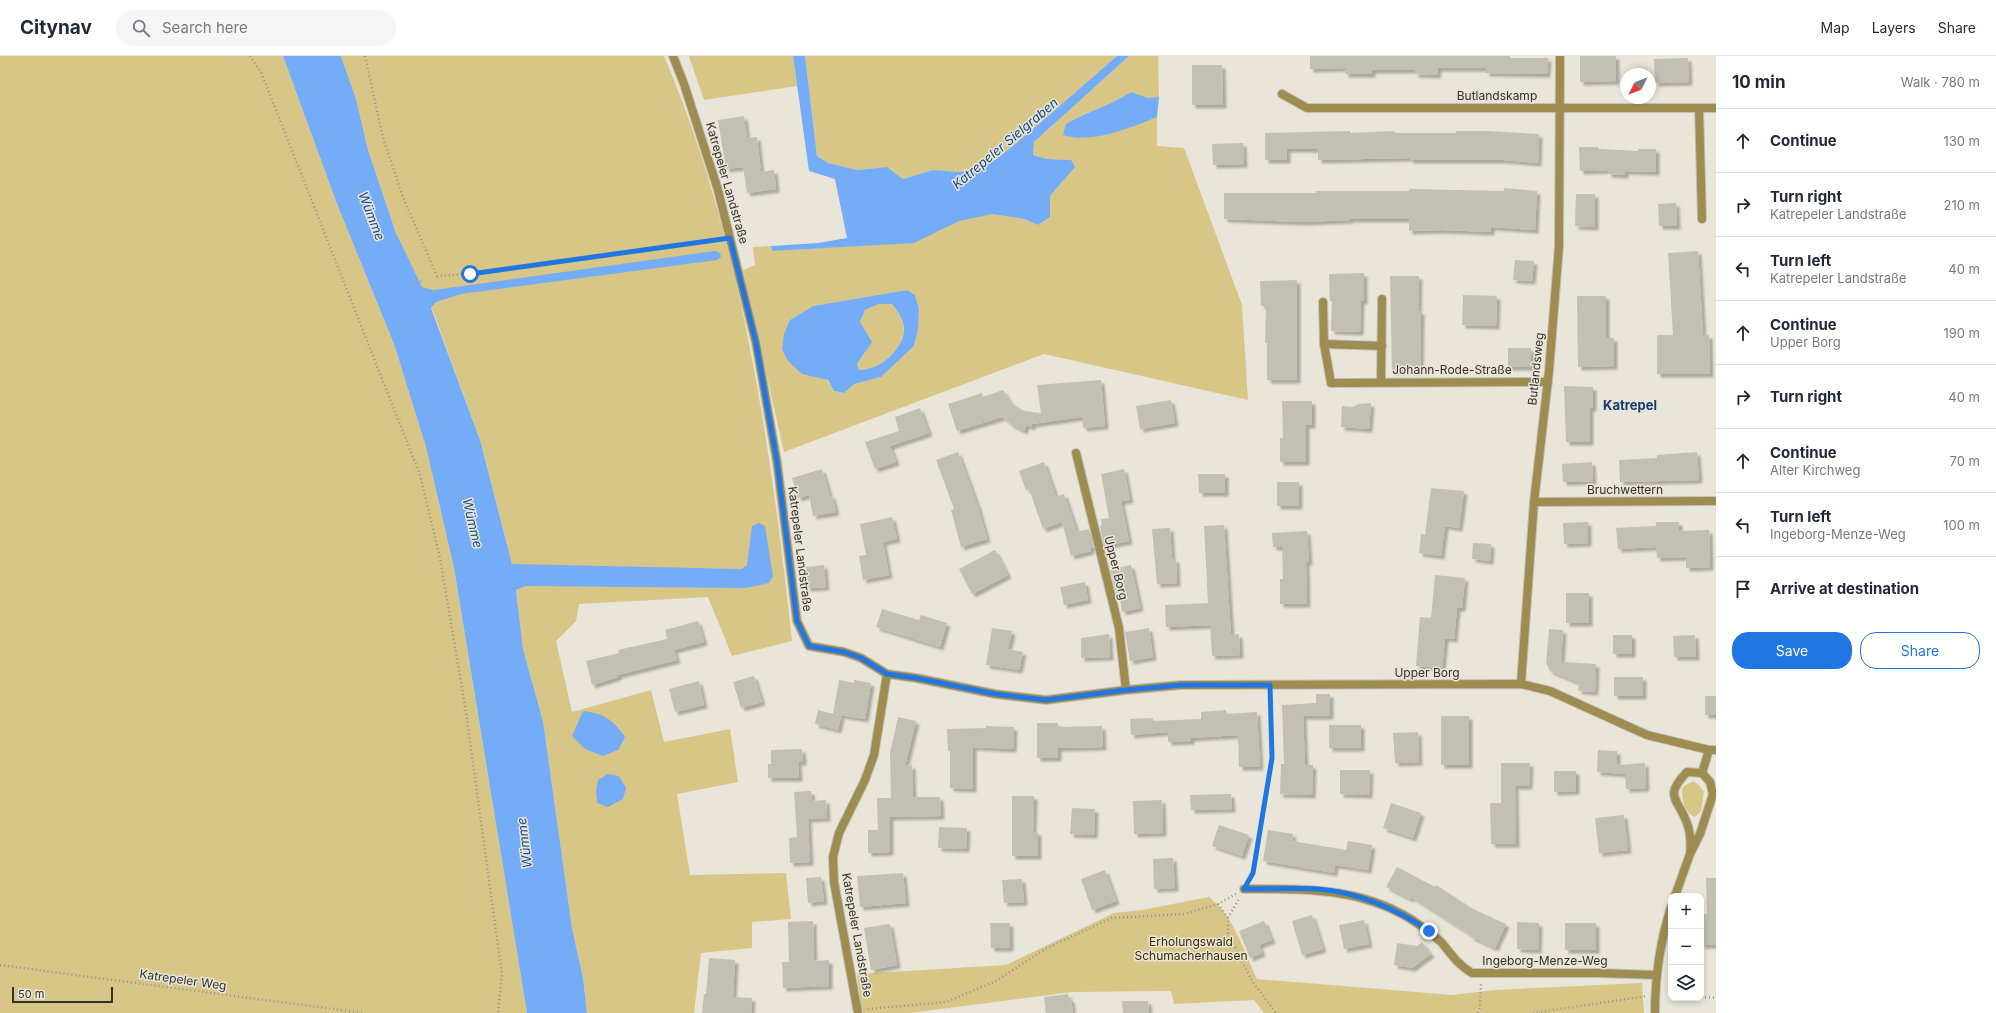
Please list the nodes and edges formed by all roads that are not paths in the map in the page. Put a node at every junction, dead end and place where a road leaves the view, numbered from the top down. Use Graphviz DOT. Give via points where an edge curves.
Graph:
graph roads {
  1 [pos="673,56"];
  2 [pos="1560,56"];
  3 [pos="1282,94"];
  4 [pos="1558,108"];
  5 [pos="1699,108"];
  6 [pos="1716,108"];
  7 [pos="1702,219"];
  8 [pos="1382,299"];
  9 [pos="1322,302"];
  10 [pos="1324,344"];
  11 [pos="1382,346"];
  12 [pos="1381,382"];
  13 [pos="1548,382"];
  14 [pos="1076,453"];
  15 [pos="1716,501"];
  16 [pos="1534,502"];
  17 [pos="887,674"];
  18 [pos="1521,684"];
  19 [pos="1126,690"];
  20 [pos="1712,750"];
  21 [pos="1702,773"];
  22 [pos="1690,854"];
  23 [pos="1244,889"];
  24 [pos="1676,893"];
  25 [pos="1668,918"];
  26 [pos="1656,975"];
  27 [pos="858,1012"];
  28 [pos="1655,1013"];
  1 -- 17 [label="street, Katrepeler Landstraße" via="718,190 756,343 777,462 797,621 809,646 844,652 861,658"];
  2 -- 4 [label="street, Butlandsweg"];
  3 -- 4 [label="street, Butlandskamp" via="1307,108"];
  4 -- 5 [label="street, Butlandskamp"];
  4 -- 13 [label="street, Butlandsweg" via="1559,246"];
  5 -- 6 [label="street, Butlandskamp"];
  5 -- 7 [label="street"];
  8 -- 11 [label="street, Johann-Rode-Straße"];
  9 -- 10 [label="street, Johann-Rode-Straße"];
  10 -- 11 [label="street"];
  10 -- 12 [label="street, Johann-Rode-Straße" via="1331,384"];
  11 -- 12 [label="street, Johann-Rode-Straße"];
  12 -- 13 [label="street, Johann-Rode-Straße"];
  13 -- 16 [label="street, Butlandsweg"];
  14 -- 19 [label="street, Upper Borg" via="1120,628"];
  15 -- 16 [label="street, Bruchwettern"];
  16 -- 18 [label="street, Butlandsweg"];
  17 -- 19 [label="street, Upper Borg" via="995,694 1046,700"];
  17 -- 27 [label="street, Katrepeler Landstraße" via="874,755 865,780 839,833 833,857 834,882"];
  18 -- 19 [label="street, Upper Borg" via="1181,685"];
  18 -- 20 [label="street, Upper Borg" via="1550,691 1647,735"];
  20 -- 21 [label="street"];
  21 -- 22 [label="street" via="1710,782 1713,794 1700,834"];
  21 -- 22 [label="street" via="1687,772 1676,783 1674,790 1674,799 1688,824"];
  22 -- 24 [label="street"];
  23 -- 26 [label="street, Ingeborg-Menze-Weg" via="1340,892 1372,902 1417,923 1440,942 1463,969 1472,973"];
  25 -- 26 [label="street"];
  26 -- 28 [label="street"];
}
